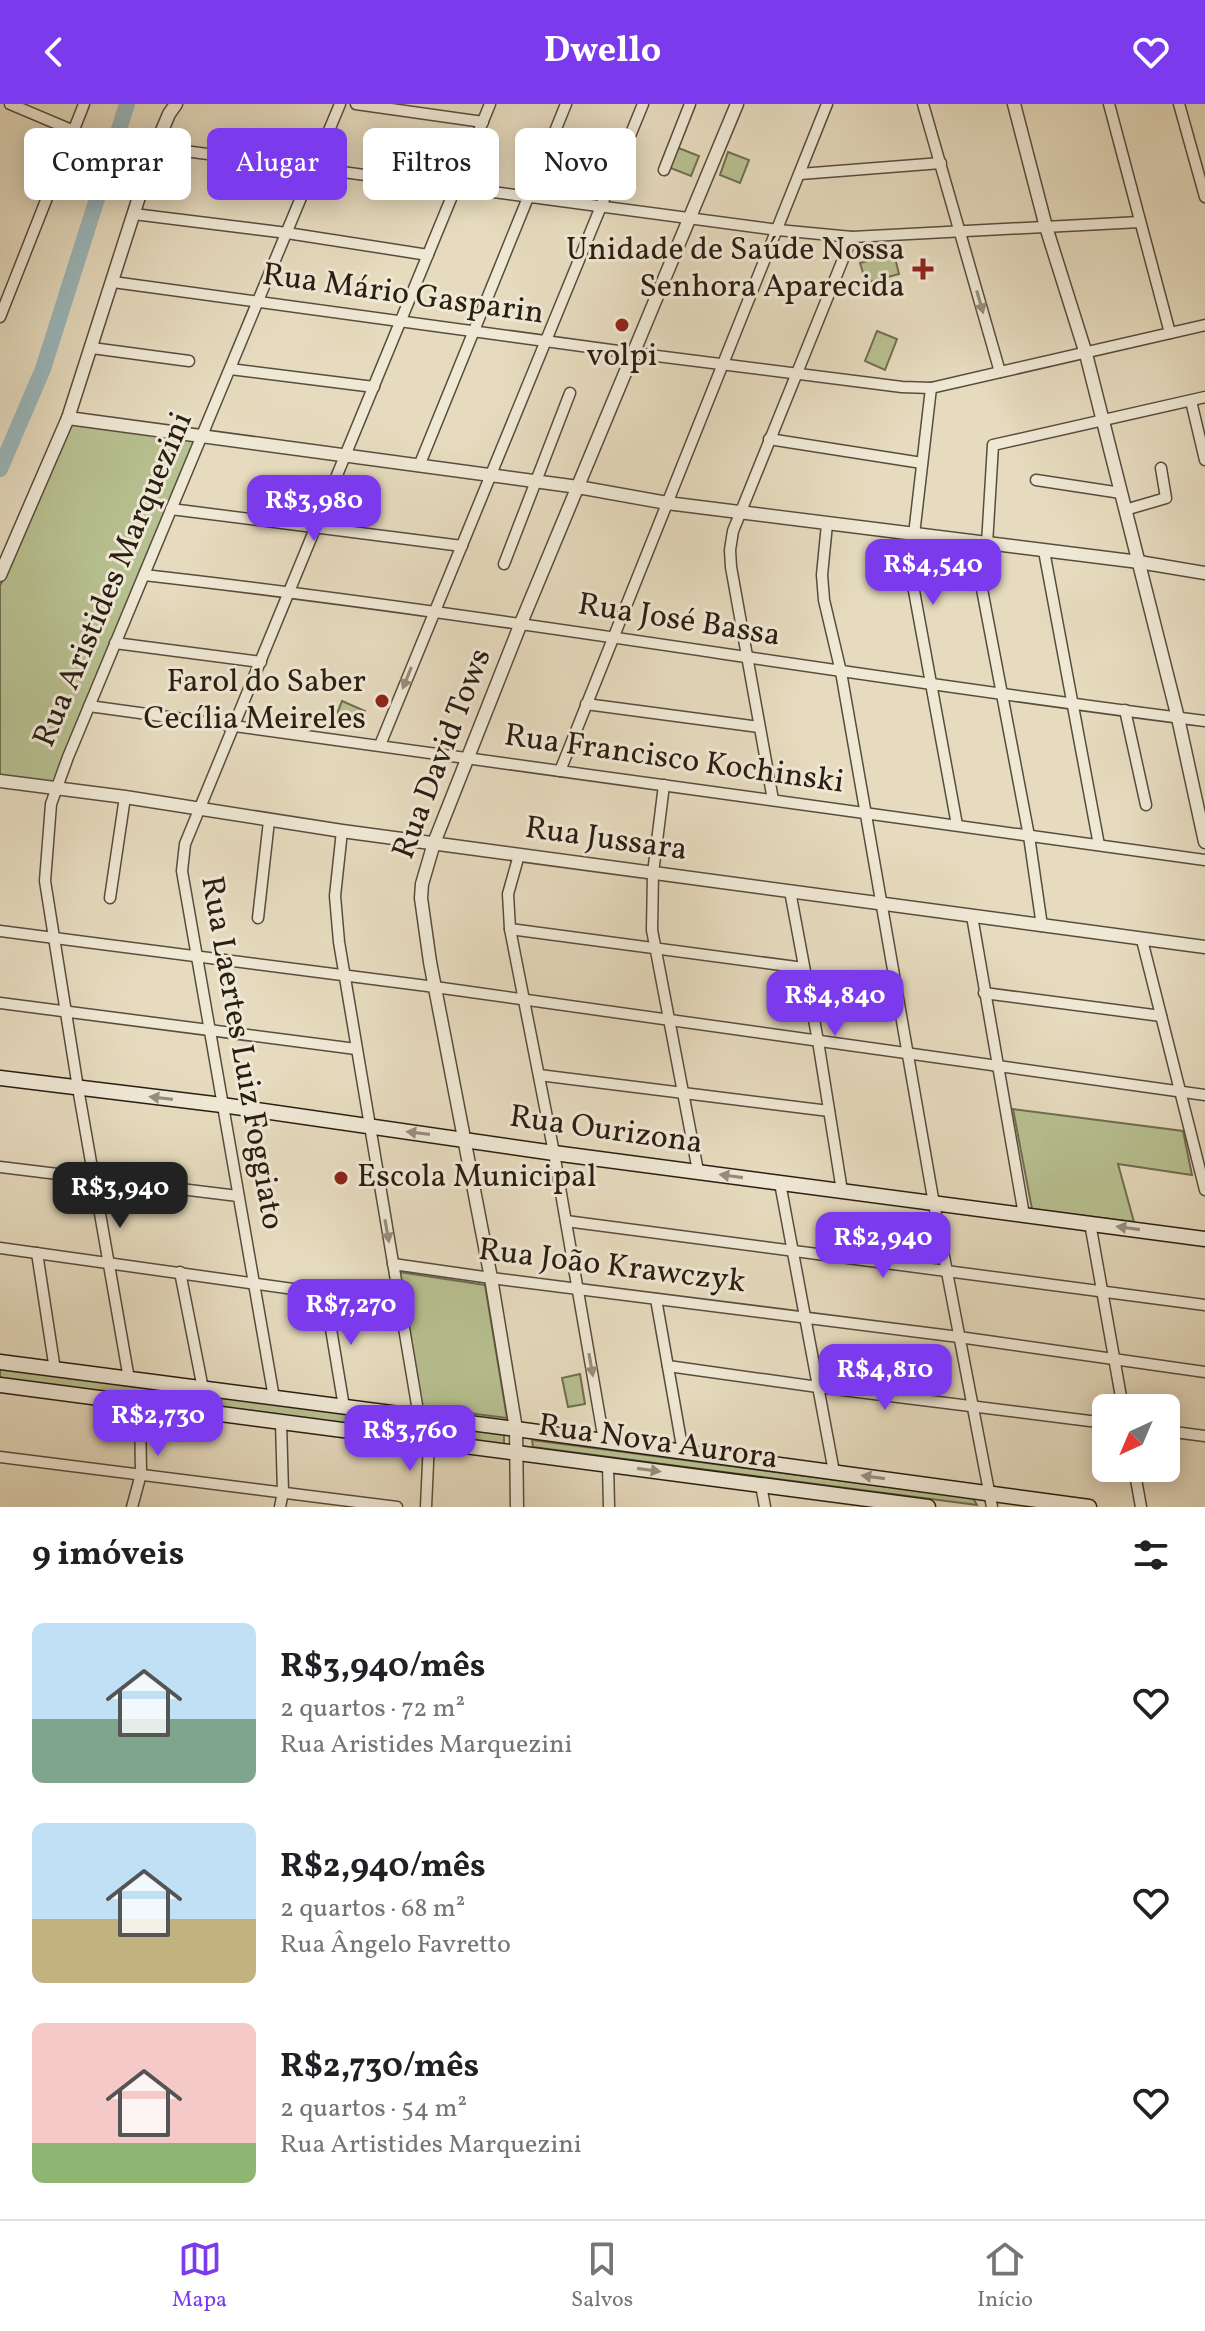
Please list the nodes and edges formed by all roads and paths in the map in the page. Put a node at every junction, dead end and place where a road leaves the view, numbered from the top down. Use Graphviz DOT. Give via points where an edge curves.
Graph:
graph roads {
  1 [pos="10,104"];
  2 [pos="84,104"];
  3 [pos="176,104"];
  4 [pos="340,104"];
  5 [pos="356,104"];
  6 [pos="490,104"];
  7 [pos="566,104"];
  8 [pos="643,104"];
  9 [pos="690,104"];
  10 [pos="737,104"];
  11 [pos="827,104"];
  12 [pos="923,104"];
  13 [pos="1014,104"];
  14 [pos="1109,104"];
  15 [pos="1179,104"];
  16 [pos="483,122"];
  17 [pos="67,128"];
  18 [pos="75,128"];
  19 [pos="163,128"];
  20 [pos="330,128"];
  21 [pos="481,128"];
  22 [pos="556,128"];
  23 [pos="941,163"];
  24 [pos="664,170"];
  25 [pos="800,174"];
  26 [pos="1205,197"];
  27 [pos="47,200"];
  28 [pos="138,200"];
  29 [pos="300,200"];
  30 [pos="451,200"];
  31 [pos="527,200"];
  32 [pos="558,200"];
  33 [pos="601,206"];
  34 [pos="134,214"];
  35 [pos="690,217"];
  36 [pos="1140,222"];
  37 [pos="1046,227"];
  38 [pos="778,230"];
  39 [pos="960,232"];
  40 [pos="287,233"];
  41 [pos="852,237"];
  42 [pos="428,255"];
  43 [pos="113,282"];
  44 [pos="258,302"];
  45 [pos="0,317"];
  46 [pos="401,322"];
  47 [pos="1205,325"];
  48 [pos="474,330"];
  49 [pos="1170,333"];
  50 [pos="546,340"];
  51 [pos="92,348"];
  52 [pos="633,353"];
  53 [pos="1086,354"];
  54 [pos="189,361"];
  55 [pos="723,364"];
  56 [pos="230,369"];
  57 [pos="1000,372"];
  58 [pos="796,374"];
  59 [pos="374,387"];
  60 [pos="931,388"];
  61 [pos="570,393"];
  62 [pos="1205,397"];
  63 [pos="1191,401"];
  64 [pos="68,418"];
  65 [pos="1102,420"];
  66 [pos="201,437"];
  67 [pos="769,439"];
  68 [pos="345,457"];
  69 [pos="1205,460"];
  70 [pos="922,463"];
  71 [pos="419,466"];
  72 [pos="1161,468"];
  73 [pos="491,475"];
  74 [pos="1036,480"];
  75 [pos="534,481"];
  76 [pos="578,487"];
  77 [pos="1121,493"];
  78 [pos="667,503"];
  79 [pos="171,509"];
  80 [pos="1125,510"];
  81 [pos="741,511"];
  82 [pos="827,524"];
  83 [pos="317,526"];
  84 [pos="913,534"];
  85 [pos="973,542"];
  86 [pos="987,544"];
  87 [pos="462,546"];
  88 [pos="1044,551"];
  89 [pos="1139,562"];
  90 [pos="504,564"];
  91 [pos="1205,573"];
  92 [pos="0,575"];
  93 [pos="144,575"];
  94 [pos="290,592"];
  95 [pos="435,611"];
  96 [pos="521,623"];
  97 [pos="612,637"];
  98 [pos="115,643"];
  99 [pos="746,657"];
  100 [pos="261,662"];
  101 [pos="841,672"];
  102 [pos="931,684"];
  103 [pos="1000,693"];
  104 [pos="1072,703"];
  105 [pos="586,704"];
  106 [pos="89,706"];
  107 [pos="1125,710"];
  108 [pos="1178,718"];
  109 [pos="1205,721"];
  110 [pos="234,727"];
  111 [pos="759,727"];
  112 [pos="380,745"];
  113 [pos="468,758"];
  114 [pos="560,771"];
  115 [pos="0,781"];
  116 [pos="664,785"];
  117 [pos="56,789"];
  118 [pos="125,797"];
  119 [pos="773,800"];
  120 [pos="1146,805"];
  121 [pos="199,809"];
  122 [pos="866,813"];
  123 [pos="269,821"];
  124 [pos="957,825"];
  125 [pos="342,831"];
  126 [pos="1029,836"];
  127 [pos="1205,842"];
  128 [pos="434,843"];
  129 [pos="1099,845"];
  130 [pos="519,855"];
  131 [pos="1205,860"];
  132 [pos="653,873"];
  133 [pos="790,891"];
  134 [pos="110,898"];
  135 [pos="881,903"];
  136 [pos="972,916"];
  137 [pos="258,918"];
  138 [pos="1042,926"];
  139 [pos="510,929"];
  140 [pos="0,931"];
  141 [pos="54,938"];
  142 [pos="1142,940"];
  143 [pos="1205,947"];
  144 [pos="655,948"];
  145 [pos="198,958"];
  146 [pos="804,968"];
  147 [pos="344,976"];
  148 [pos="435,987"];
  149 [pos="984,993"];
  150 [pos="525,1000"];
  151 [pos="0,1003"];
  152 [pos="66,1010"];
  153 [pos="1161,1016"];
  154 [pos="669,1020"];
  155 [pos="209,1028"];
  156 [pos="818,1041"];
  157 [pos="356,1049"];
  158 [pos="908,1053"];
  159 [pos="996,1066"];
  160 [pos="539,1075"];
  161 [pos="0,1078"];
  162 [pos="78,1088"];
  163 [pos="683,1093"];
  164 [pos="1181,1093"];
  165 [pos="1205,1095"];
  166 [pos="222,1105"];
  167 [pos="829,1111"];
  168 [pos="369,1127"];
  169 [pos="465,1139"];
  170 [pos="554,1153"];
  171 [pos="0,1167"];
  172 [pos="698,1171"];
  173 [pos="94,1178"];
  174 [pos="780,1183"];
  175 [pos="1205,1190"];
  176 [pos="842,1191"];
  177 [pos="238,1196"];
  178 [pos="934,1204"];
  179 [pos="1024,1215"];
  180 [pos="566,1221"];
  181 [pos="1090,1223"];
  182 [pos="1205,1239"];
  183 [pos="0,1248"];
  184 [pos="37,1253"];
  185 [pos="792,1253"];
  186 [pos="109,1262"];
  187 [pos="393,1264"];
  188 [pos="946,1269"];
  189 [pos="180,1272"];
  190 [pos="491,1278"];
  191 [pos="254,1283"];
  192 [pos="578,1289"];
  193 [pos="1102,1291"];
  194 [pos="325,1293"];
  195 [pos="656,1299"];
  196 [pos="400,1304"];
  197 [pos="1205,1305"];
  198 [pos="805,1317"];
  199 [pos="959,1337"];
  200 [pos="1114,1359"];
  201 [pos="0,1362"];
  202 [pos="668,1366"];
  203 [pos="55,1370"];
  204 [pos="1205,1372"];
  205 [pos="129,1379"];
  206 [pos="0,1385"];
  207 [pos="818,1387"];
  208 [pos="203,1389"];
  209 [pos="1120,1394"];
  210 [pos="274,1398"];
  211 [pos="140,1404"];
  212 [pos="972,1405"];
  213 [pos="344,1407"];
  214 [pos="363,1410"];
  215 [pos="384,1412"];
  216 [pos="419,1417"];
  217 [pos="1092,1421"];
  218 [pos="281,1422"];
  219 [pos="516,1429"];
  220 [pos="362,1433"];
  221 [pos="1180,1433"];
  222 [pos="386,1436"];
  223 [pos="1205,1436"];
  224 [pos="429,1441"];
  225 [pos="604,1441"];
  226 [pos="516,1452"];
  227 [pos="683,1452"];
  228 [pos="0,1457"];
  229 [pos="725,1457"];
  230 [pos="608,1464"];
  231 [pos="834,1472"];
  232 [pos="141,1474"];
  233 [pos="722,1480"];
  234 [pos="1137,1482"];
  235 [pos="761,1485"];
  236 [pos="283,1492"];
  237 [pos="990,1500"];
  238 [pos="835,1501"];
  239 [pos="918,1506"];
  240 [pos="132,1507"];
  241 [pos="280,1507"];
  242 [pos="397,1507"];
  243 [pos="426,1507"];
  244 [pos="517,1507"];
  245 [pos="609,1507"];
  246 [pos="765,1507"];
  247 [pos="1089,1507"];
  248 [pos="1141,1507"];
  1 -- 17 [label="street"];
  2 -- 18 [label="street"];
  3 -- 19 [label="street"];
  4 -- 20 [label="street, Rua Aristides Marquezini"];
  5 -- 16 [label="street"];
  6 -- 16 [label="street, Rua Laertes Luiz Foggiato"];
  7 -- 22 [label="street"];
  8 -- 33 [label="street"];
  9 -- 24 [label="street"];
  10 -- 35 [label="street, Rua David Tows"];
  11 -- 25 [label="street"];
  12 -- 23 [label="street"];
  13 -- 37 [label="street"];
  14 -- 36 [label="street"];
  15 -- 26 [label="street"];
  16 -- 21 [label="street, Rua Laertes Luiz Foggiato"];
  23 -- 25 [label="street"];
  23 -- 39 [label="street"];
  25 -- 38 [label="street"];
  27 -- 45 [label="street"];
  28 -- 34 [label="street"];
  29 -- 40 [label="street, Rua Aristides Marquezini"];
  30 -- 42 [label="street, Rua Laertes Luiz Foggiato"];
  31 -- 48 [label="street"];
  32 -- 33 [label="street"];
  33 -- 35 [label="street"];
  33 -- 50 [label="street"];
  34 -- 40 [label="street"];
  34 -- 43 [label="street"];
  35 -- 38 [label="street"];
  35 -- 52 [label="street, Rua David Tows"];
  36 -- 37 [label="street"];
  36 -- 49 [label="street"];
  37 -- 39 [label="street"];
  37 -- 53 [label="street"];
  38 -- 41 [label="street"];
  38 -- 55 [label="street"];
  39 -- 41 [label="street"];
  39 -- 57 [label="street, one-way"];
  40 -- 42 [label="street"];
  40 -- 44 [label="street, Rua Aristides Marquezini"];
  41 -- 58 [label="street"];
  42 -- 46 [label="street, Rua Laertes Luiz Foggiato"];
  43 -- 44 [label="street, Rua Mário Gasparin"];
  43 -- 51 [label="street"];
  44 -- 46 [label="street, Rua Mário Gasparin"];
  44 -- 56 [label="street, Rua Aristides Marquezini"];
  46 -- 48 [label="street, Rua Mário Gasparin"];
  46 -- 59 [label="street, Rua Laertes Luiz Foggiato"];
  47 -- 49 [label="street, Rua Mário Gasparin"];
  48 -- 50 [label="street, Rua Mário Gasparin"];
  48 -- 71 [label="street"];
  49 -- 53 [label="street, Rua Mário Gasparin"];
  50 -- 52 [label="street, Rua Mário Gasparin"];
  50 -- 73 [label="street"];
  51 -- 54 [label="street"];
  51 -- 64 [label="street"];
  52 -- 55 [label="street, Rua Mário Gasparin"];
  52 -- 76 [label="street, Rua David Tows"];
  53 -- 57 [label="street, Rua Mário Gasparin"];
  53 -- 65 [label="street"];
  55 -- 58 [label="street, Rua Mário Gasparin"];
  55 -- 78 [label="street"];
  56 -- 59 [label="street"];
  56 -- 66 [label="street, Rua Aristides Marquezini"];
  57 -- 60 [label="street, Rua Mário Gasparin"];
  58 -- 60 [label="street, Rua Mário Gasparin"];
  58 -- 67 [label="street"];
  59 -- 68 [label="street, Rua Laertes Luiz Foggiato"];
  60 -- 70 [label="street"];
  61 -- 75 [label="street"];
  62 -- 63 [label="street"];
  63 -- 65 [label="street"];
  63 -- 69 [label="street"];
  64 -- 66 [label="street"];
  64 -- 92 [label="street"];
  65 -- 77 [label="street"];
  65 -- 86 [label="street" via="993,445"];
  66 -- 68 [label="street"];
  66 -- 79 [label="street, Rua Aristides Marquezini"];
  67 -- 70 [label="street"];
  67 -- 81 [label="street"];
  68 -- 71 [label="street"];
  68 -- 83 [label="street, Rua Laertes Luiz Foggiato"];
  70 -- 84 [label="street"];
  71 -- 73 [label="street"];
  72 -- 80 [label="street" via="1166,498"];
  73 -- 75 [label="street"];
  73 -- 87 [label="street"];
  74 -- 77 [label="street"];
  75 -- 76 [label="street"];
  75 -- 90 [label="street"];
  76 -- 78 [label="street"];
  76 -- 96 [label="street, Rua David Tows"];
  77 -- 80 [label="street"];
  78 -- 81 [label="street"];
  78 -- 97 [label="street"];
  79 -- 83 [label="street"];
  79 -- 93 [label="street, Rua Aristides Marquezini"];
  80 -- 89 [label="street"];
  81 -- 82 [label="street"];
  81 -- 99 [label="street" via="730,550"];
  82 -- 84 [label="street"];
  82 -- 101 [label="street" via="824,600"];
  83 -- 87 [label="street"];
  83 -- 94 [label="street, Rua Laertes Luiz Foggiato"];
  84 -- 85 [label="street"];
  84 -- 102 [label="street" via="910,569"];
  85 -- 86 [label="street"];
  85 -- 103 [label="street"];
  86 -- 88 [label="street"];
  87 -- 95 [label="street"];
  88 -- 89 [label="street"];
  88 -- 104 [label="street"];
  89 -- 91 [label="street"];
  89 -- 108 [label="street"];
  93 -- 94 [label="street, Rua José Bassa"];
  93 -- 98 [label="street, Rua Aristides Marquezini"];
  94 -- 95 [label="street, Rua José Bassa"];
  94 -- 100 [label="street, Rua Laertes Luiz Foggiato"];
  95 -- 96 [label="street, Rua José Bassa"];
  95 -- 112 [label="street, one-way"];
  96 -- 97 [label="street, Rua José Bassa"];
  96 -- 113 [label="street, Rua David Tows"];
  97 -- 99 [label="street, Rua José Bassa"];
  97 -- 105 [label="street"];
  98 -- 100 [label="street"];
  98 -- 106 [label="street, Rua Aristides Marquezini"];
  99 -- 101 [label="street, Rua José Bassa"];
  99 -- 111 [label="street"];
  100 -- 110 [label="street, Rua Laertes Luiz Foggiato"];
  101 -- 102 [label="street, Rua José Bassa"];
  101 -- 122 [label="street"];
  102 -- 103 [label="street, Rua José Bassa"];
  102 -- 124 [label="street"];
  103 -- 104 [label="street, Rua José Bassa"];
  103 -- 126 [label="street"];
  104 -- 107 [label="street, Rua José Bassa"];
  104 -- 129 [label="street"];
  105 -- 111 [label="street"];
  105 -- 114 [label="street"];
  106 -- 110 [label="street, Rua Francisco Kochinski"];
  106 -- 117 [label="street, Rua Aristides Marquezini"];
  107 -- 108 [label="street, Rua José Bassa"];
  107 -- 120 [label="street"];
  108 -- 109 [label="street, Rua José Bassa"];
  108 -- 127 [label="street"];
  110 -- 112 [label="street, Rua Francisco Kochinski"];
  110 -- 121 [label="street, Rua Laertes Luiz Foggiato"];
  111 -- 119 [label="street"];
  112 -- 113 [label="street, Rua Francisco Kochinski"];
  113 -- 114 [label="street, Rua Francisco Kochinski"];
  113 -- 128 [label="street, Rua David Tows"];
  114 -- 116 [label="street, Rua Francisco Kochinski"];
  115 -- 117 [label="street, Rua Jussara"];
  116 -- 119 [label="street, Rua Francisco Kochinski"];
  116 -- 132 [label="street"];
  117 -- 118 [label="street, Rua Jussara"];
  117 -- 141 [label="street, Rua Aristides Marquezini" via="45,881"];
  118 -- 121 [label="street, Rua Jussara"];
  118 -- 134 [label="street"];
  119 -- 122 [label="street, Rua Francisco Kochinski"];
  121 -- 123 [label="street, Rua Jussara"];
  121 -- 145 [label="street, Rua Laertes Luiz Foggiato" via="185,844 182,871"];
  122 -- 124 [label="street, Rua Francisco Kochinski"];
  122 -- 135 [label="street"];
  123 -- 125 [label="street, Rua Jussara"];
  123 -- 137 [label="street"];
  124 -- 126 [label="street, Rua Francisco Kochinski"];
  125 -- 128 [label="street, Rua Jussara"];
  125 -- 147 [label="street" via="335,896"];
  126 -- 129 [label="street, Rua Francisco Kochinski"];
  126 -- 138 [label="street"];
  128 -- 130 [label="street, Rua Jussara"];
  128 -- 148 [label="street, Rua David Tows" via="421,898"];
  129 -- 131 [label="street, Rua Francisco Kochinski"];
  130 -- 132 [label="street, Rua Jussara"];
  130 -- 139 [label="street" via="508,894"];
  132 -- 133 [label="street, Rua Jussara"];
  132 -- 144 [label="street"];
  133 -- 135 [label="street, Rua Jussara"];
  133 -- 146 [label="street"];
  135 -- 136 [label="street, Rua Jussara"];
  135 -- 158 [label="street"];
  136 -- 138 [label="street, Rua Jussara"];
  136 -- 149 [label="street"];
  138 -- 142 [label="street, Rua Jussara"];
  139 -- 144 [label="street"];
  139 -- 150 [label="street"];
  140 -- 141 [label="street"];
  141 -- 145 [label="street"];
  141 -- 152 [label="street, Rua Aristides Marquezini"];
  142 -- 143 [label="street, Rua Jussara"];
  142 -- 153 [label="street"];
  144 -- 146 [label="street"];
  144 -- 154 [label="street"];
  145 -- 147 [label="street"];
  145 -- 155 [label="street, Rua Laertes Luiz Foggiato"];
  146 -- 156 [label="street"];
  147 -- 148 [label="street"];
  147 -- 157 [label="street"];
  148 -- 150 [label="street"];
  148 -- 169 [label="street, Rua David Tows"];
  149 -- 153 [label="street"];
  149 -- 159 [label="street"];
  150 -- 154 [label="street"];
  150 -- 160 [label="street"];
  151 -- 152 [label="street"];
  152 -- 155 [label="street"];
  152 -- 162 [label="street, Rua Aristides Marquezini"];
  153 -- 164 [label="street"];
  154 -- 156 [label="street"];
  154 -- 163 [label="street"];
  155 -- 157 [label="street"];
  155 -- 166 [label="street, Rua Laertes Luiz Foggiato"];
  156 -- 158 [label="street"];
  156 -- 167 [label="street"];
  157 -- 168 [label="street"];
  158 -- 159 [label="street"];
  158 -- 178 [label="street"];
  159 -- 164 [label="street"];
  159 -- 179 [label="street"];
  160 -- 163 [label="street"];
  160 -- 170 [label="street"];
  161 -- 162 [label="main road, Rua Ourizona"];
  166 -- 162 [label="main road, Rua Ourizona, one-way"];
  162 -- 173 [label="street, Rua Aristides Marquezini"];
  163 -- 167 [label="street"];
  163 -- 172 [label="street"];
  164 -- 165 [label="street"];
  164 -- 175 [label="street"];
  166 -- 168 [label="main road, Rua Ourizona"];
  166 -- 177 [label="street, Rua Laertes Luiz Foggiato"];
  167 -- 176 [label="street"];
  169 -- 168 [label="main road, Rua Ourizona, one-way"];
  168 -- 187 [label="street, one-way"];
  169 -- 170 [label="main road, Rua Ourizona"];
  169 -- 190 [label="street, Rua David Tows"];
  170 -- 172 [label="main road, Rua Ourizona"];
  170 -- 180 [label="street"];
  171 -- 173 [label="street"];
  174 -- 172 [label="main road, Rua Ourizona, one-way"];
  173 -- 177 [label="street"];
  173 -- 186 [label="street, Rua Aristides Marquezini"];
  174 -- 176 [label="main road, Rua Ourizona"];
  174 -- 185 [label="street"];
  176 -- 178 [label="main road, Rua Ourizona"];
  177 -- 191 [label="street, Rua Laertes Luiz Foggiato"];
  178 -- 179 [label="main road, Rua Ourizona"];
  178 -- 188 [label="street"];
  179 -- 181 [label="main road, Rua Ourizona"];
  180 -- 185 [label="street"];
  180 -- 192 [label="street"];
  182 -- 181 [label="main road, Rua Ourizona, one-way"];
  181 -- 193 [label="street"];
  183 -- 184 [label="street"];
  184 -- 186 [label="street"];
  184 -- 203 [label="street"];
  185 -- 188 [label="street"];
  185 -- 198 [label="street"];
  186 -- 189 [label="street"];
  186 -- 205 [label="street, Rua Aristides Marquezini"];
  187 -- 190 [label="street, Rua João Krawczyk"];
  187 -- 196 [label="street"];
  188 -- 193 [label="street"];
  188 -- 199 [label="street"];
  189 -- 191 [label="street"];
  189 -- 208 [label="street"];
  190 -- 192 [label="street, Rua João Krawczyk"];
  190 -- 219 [label="street, Rua David Tows"];
  191 -- 194 [label="street"];
  191 -- 210 [label="street, Rua Laertes Luiz Foggiato"];
  192 -- 195 [label="street, Rua João Krawczyk"];
  192 -- 225 [label="street, one-way"];
  193 -- 197 [label="street"];
  193 -- 200 [label="street"];
  194 -- 196 [label="street"];
  194 -- 213 [label="street"];
  195 -- 198 [label="street, Rua João Krawczyk"];
  195 -- 202 [label="street"];
  196 -- 216 [label="street"];
  198 -- 199 [label="street, Rua João Krawczyk"];
  198 -- 207 [label="street"];
  199 -- 200 [label="street, Rua João Krawczyk"];
  199 -- 212 [label="street"];
  200 -- 204 [label="street, Rua João Krawczyk"];
  200 -- 209 [label="street"];
  201 -- 203 [label="main road, Rua Nova Aurora"];
  202 -- 207 [label="street"];
  202 -- 227 [label="street"];
  203 -- 205 [label="main road, Rua Nova Aurora"];
  205 -- 208 [label="main road, Rua Nova Aurora"];
  206 -- 211 [label="main road, Rua Nova Aurora"];
  207 -- 212 [label="street"];
  207 -- 231 [label="street"];
  208 -- 210 [label="main road, Rua Nova Aurora"];
  210 -- 213 [label="main road, Rua Nova Aurora"];
  211 -- 218 [label="main road, Rua Nova Aurora"];
  211 -- 232 [label="street"];
  212 -- 217 [label="street"];
  212 -- 237 [label="street"];
  213 -- 214 [label="main road, Rua Nova Aurora"];
  214 -- 215 [label="main road, Rua Nova Aurora"];
  214 -- 220 [label="main road" via="370,1426"];
  215 -- 216 [label="main road, Rua Nova Aurora"];
  215 -- 222 [label="main road" via="380,1422"];
  216 -- 219 [label="main road, Rua Nova Aurora"];
  218 -- 220 [label="main road, Rua Nova Aurora"];
  218 -- 236 [label="street"];
  219 -- 225 [label="main road, Rua Nova Aurora"];
  219 -- 226 [label="street, Rua David Tows"];
  220 -- 222 [label="main road, Rua Nova Aurora"];
  221 -- 223 [label="street"];
  222 -- 224 [label="main road, Rua Nova Aurora"];
  224 -- 226 [label="main road, Rua Nova Aurora"];
  224 -- 243 [label="street"];
  225 -- 227 [label="main road, Rua Nova Aurora"];
  226 -- 230 [label="main road, Rua Nova Aurora"];
  226 -- 244 [label="street, Rua David Tows"];
  227 -- 229 [label="main road, Rua Nova Aurora"];
  228 -- 232 [label="street"];
  229 -- 231 [label="main road, Rua Nova Aurora"];
  229 -- 233 [label="street"];
  230 -- 233 [label="main road, Rua Nova Aurora, one-way"];
  230 -- 245 [label="street"];
  237 -- 231 [label="main road, Rua Nova Aurora, one-way"];
  232 -- 236 [label="street"];
  232 -- 240 [label="street"];
  233 -- 235 [label="main road, Rua Nova Aurora"];
  234 -- 248 [label="street"];
  235 -- 238 [label="main road, Rua Nova Aurora"];
  235 -- 246 [label="street"];
  236 -- 241 [label="street"];
  236 -- 242 [label="street"];
  237 -- 247 [label="main road, Rua Nova Aurora"];
  238 -- 239 [label="main road, Rua Nova Aurora"];
}
